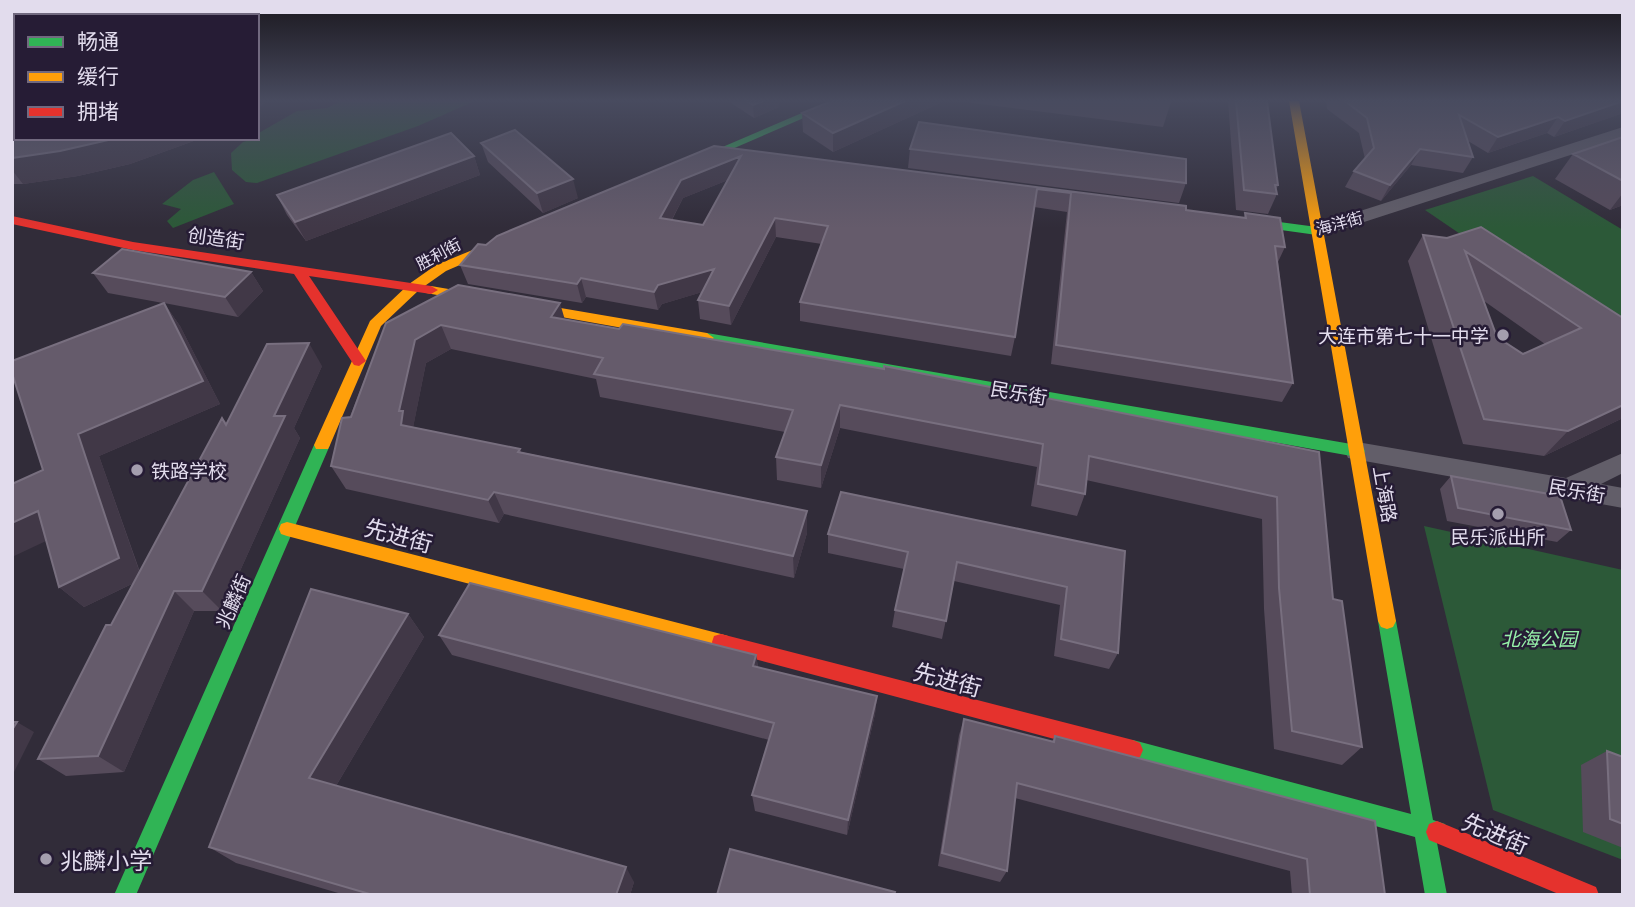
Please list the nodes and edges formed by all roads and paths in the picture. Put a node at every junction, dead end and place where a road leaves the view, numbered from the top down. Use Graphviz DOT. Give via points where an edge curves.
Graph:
graph roads {
  1 [pos="737,143"];
  2 [pos="1301,143"];
  3 [pos="1588,143"];
  4 [pos="712,154"];
  5 [pos="740,158"];
  6 [pos="664,174"];
  7 [pos="1221,219"];
  8 [pos="12,220"];
  9 [pos="1317,231"];
  10 [pos="518,235"];
  11 [pos="298,270"];
  12 [pos="414,287"];
  13 [pos="375,324"];
  14 [pos="359,361"];
  15 [pos="1357,451"];
  16 [pos="1623,462"];
  17 [pos="1569,488"];
  18 [pos="1623,498"];
  19 [pos="287,529"];
  20 [pos="1423,826"];
  21 [pos="125,895"];
  22 [pos="1436,895"];
  23 [pos="1588,895"];
  1 -- 4 [label="street"];
  2 -- 9 [label="street, 上海路"];
  3 -- 9 [label="street, 海洋街"];
  4 -- 5 [label="street"];
  4 -- 6 [label="street"];
  7 -- 9 [label="street, 海洋街"];
  8 -- 11 [label="street, 创造街" via="133,246"];
  9 -- 15 [label="street, 上海路"];
  10 -- 12 [label="street, 胜利街" via="441,268"];
  11 -- 12 [label="street, 创造街"];
  11 -- 14 [label="street"];
  12 -- 13 [label="street, 胜利街"];
  12 -- 15 [label="street, 民乐街"];
  13 -- 14 [label="street, 兆麟街"];
  14 -- 19 [label="street, 兆麟街"];
  15 -- 17 [label="street, 民乐街"];
  15 -- 20 [label="street, 上海路"];
  16 -- 17 [label="street"];
  17 -- 18 [label="street, 民乐街"];
  19 -- 20 [label="street, 先进街"];
  19 -- 21 [label="street, 兆麟街"];
  20 -- 22 [label="street, 上海路"];
  20 -- 23 [label="street, 先进街"];
}
